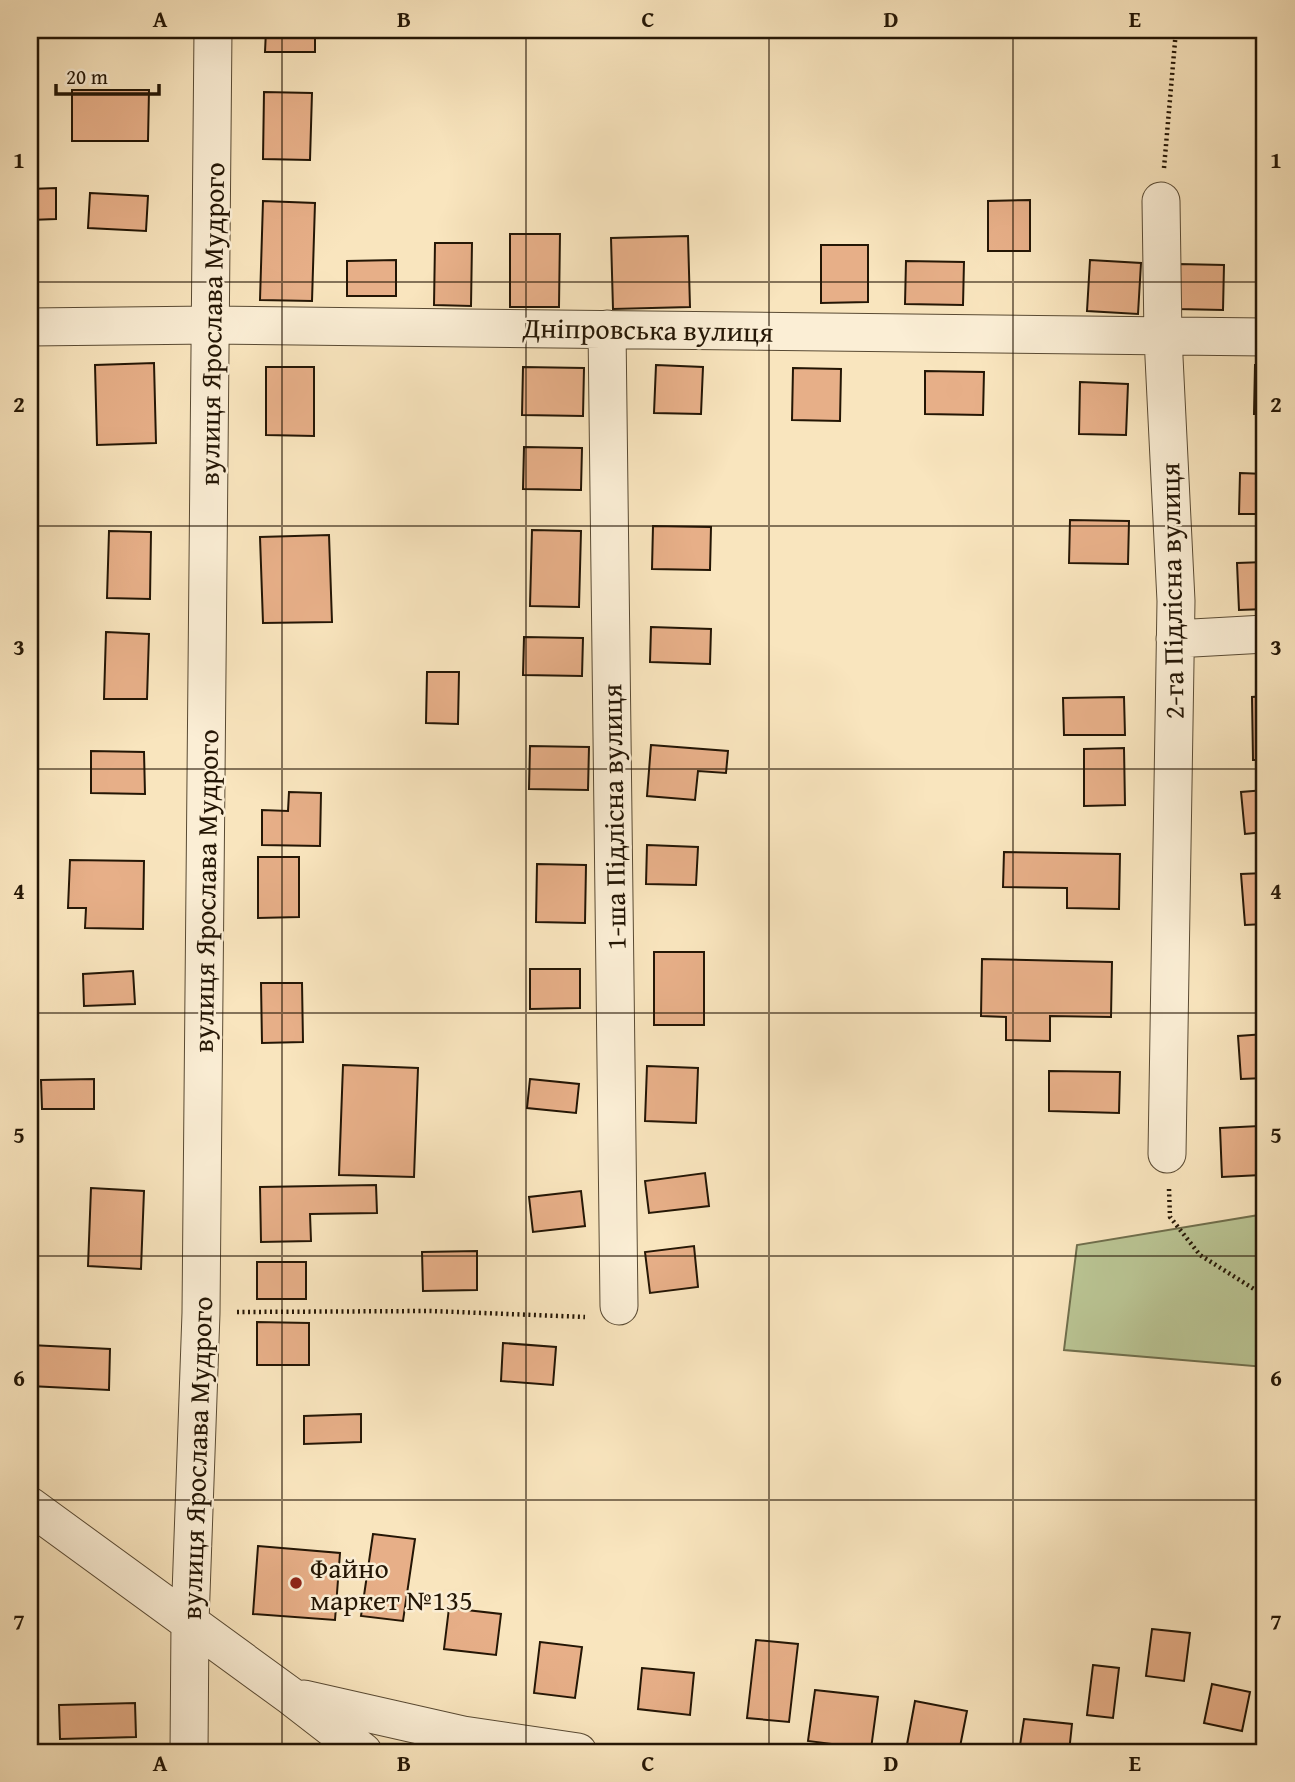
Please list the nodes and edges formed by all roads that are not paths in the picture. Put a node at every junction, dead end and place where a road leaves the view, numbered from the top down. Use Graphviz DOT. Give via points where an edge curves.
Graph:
graph roads {
  1 [pos="213,30"];
  2 [pos="1161,201"];
  3 [pos="211,325"];
  4 [pos="30,327"];
  5 [pos="607,329"];
  6 [pos="1163,337"];
  7 [pos="1265,337"];
  8 [pos="1265,634"];
  9 [pos="1175,639"];
  10 [pos="1167,1154"];
  11 [pos="620,1306"];
  12 [pos="30,1506"];
  13 [pos="190,1622"];
  14 [pos="292,1697"];
  15 [pos="188,1752"];
  16 [pos="363,1752"];
  17 [pos="578,1752"];
  1 -- 3 [label="street, вулиця Ярослава Мудрого"];
  2 -- 6 [label="street, 2-га Підлісна вулиця"];
  3 -- 4 [label="street, Дніпровська вулиця"];
  3 -- 5 [label="street, Дніпровська вулиця"];
  3 -- 13 [label="street, вулиця Ярослава Мудрого" via="201,1313"];
  5 -- 6 [label="street, Дніпровська вулиця"];
  5 -- 11 [label="street, 1-ша Підлісна вулиця"];
  6 -- 7 [label="street, Дніпровська вулиця"];
  6 -- 9 [label="street, 2-га Підлісна вулиця"];
  8 -- 9 [label="street"];
  9 -- 10 [label="street, 2-га Підлісна вулиця"];
  12 -- 13 [label="street"];
  13 -- 14 [label="street"];
  13 -- 15 [label="street, вулиця Ярослава Мудрого"];
  14 -- 16 [label="street"];
  14 -- 17 [label="street" via="463,1735"];
}
